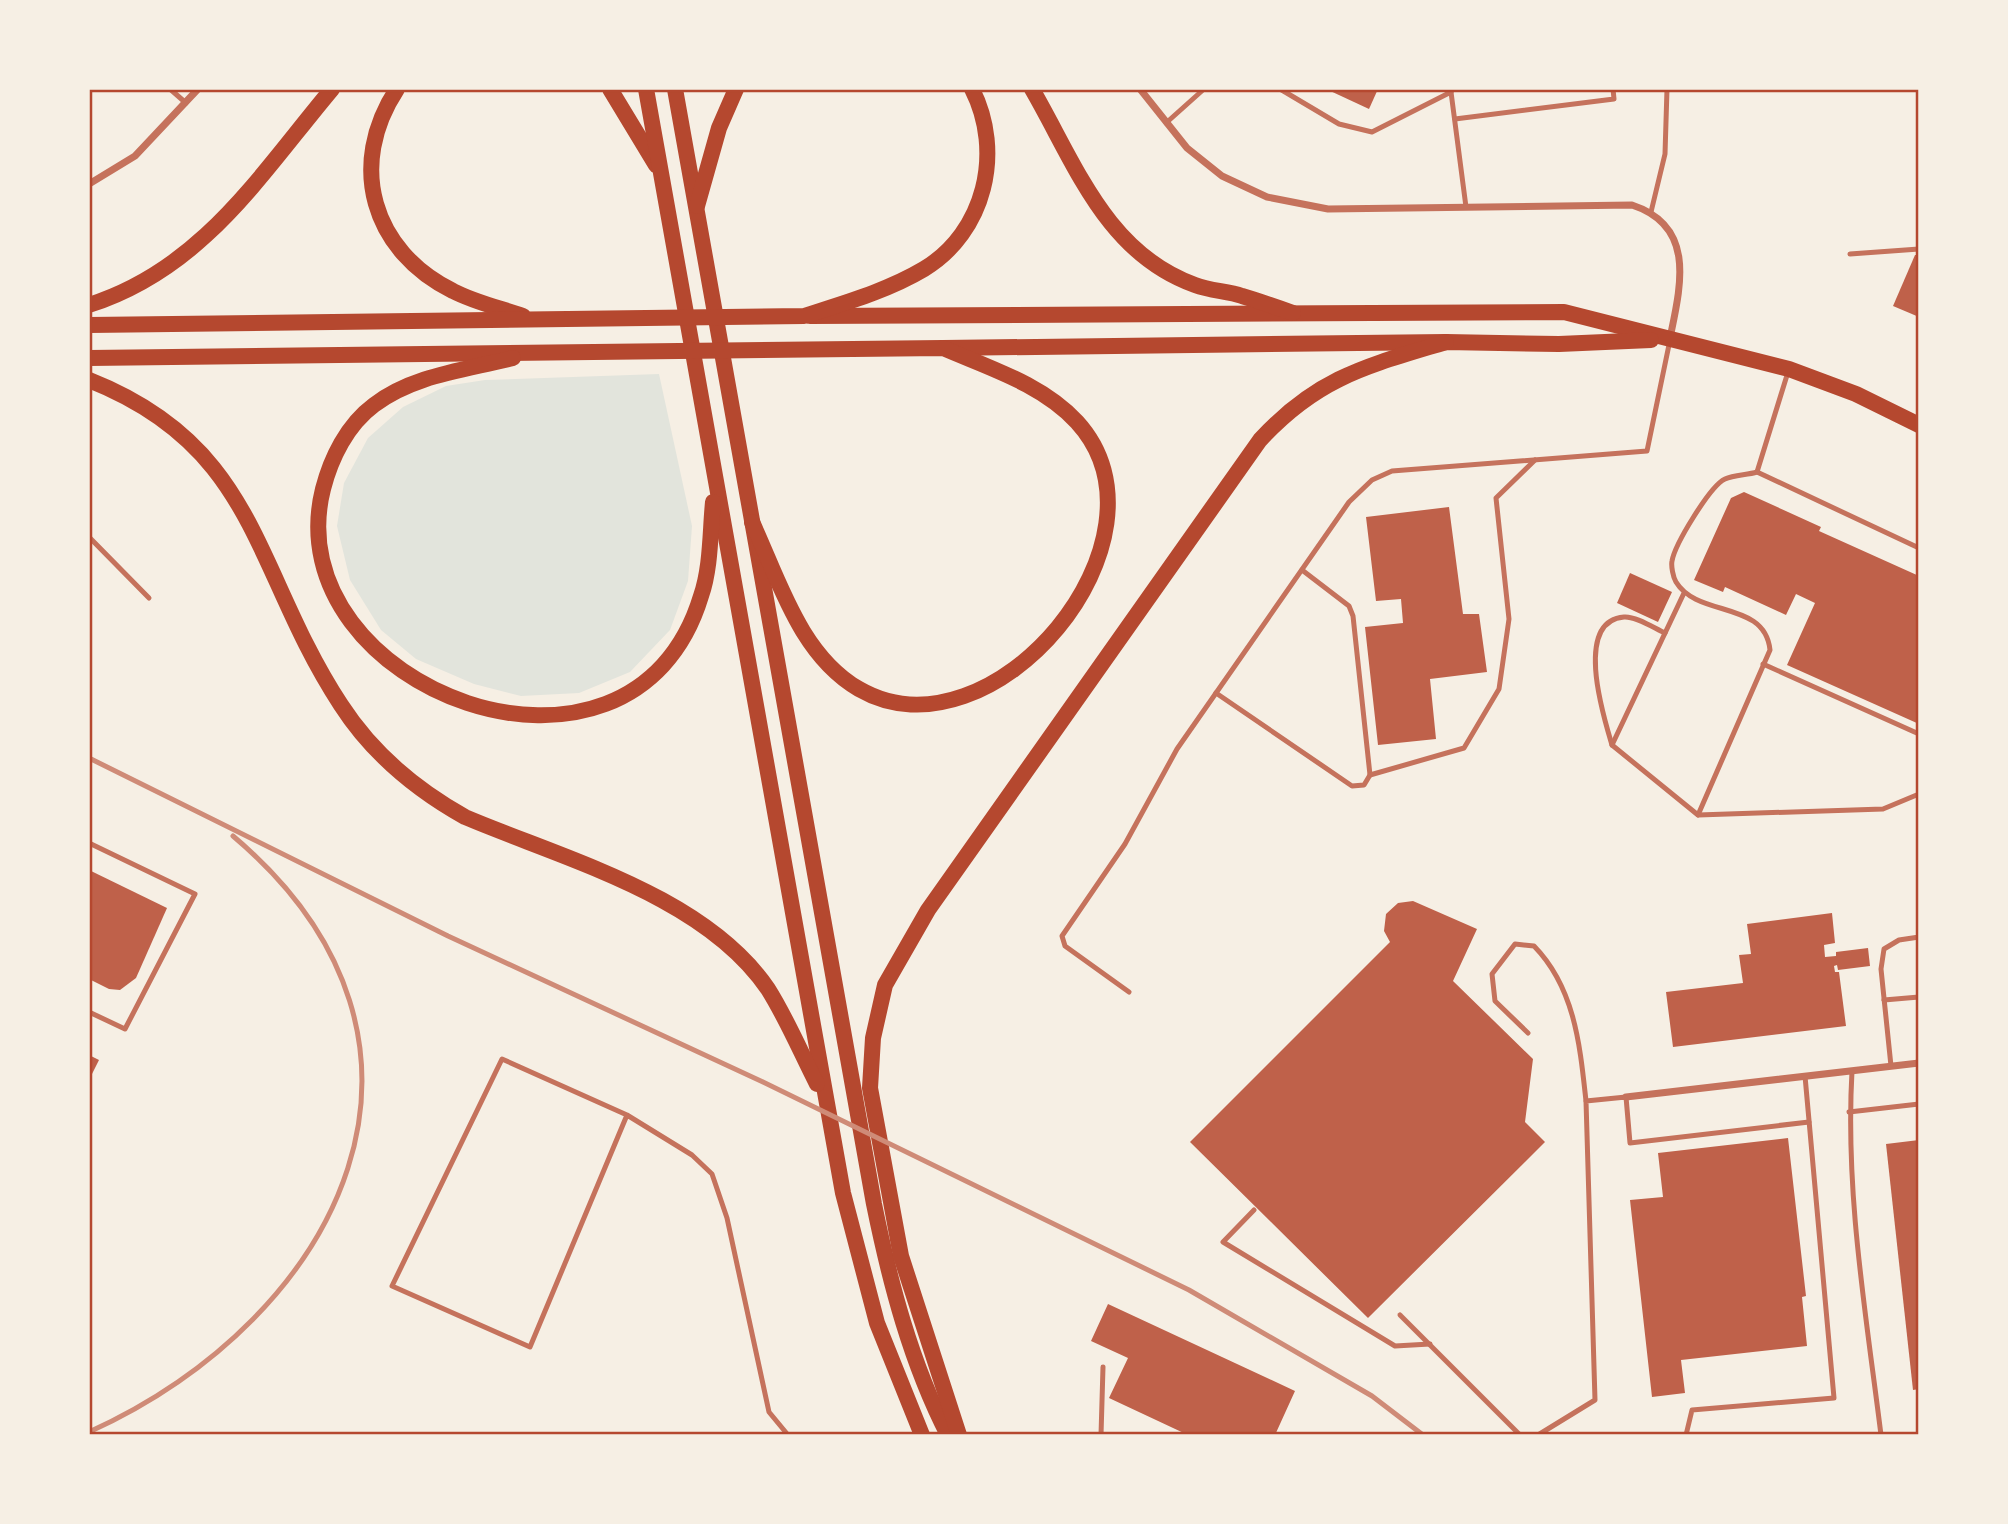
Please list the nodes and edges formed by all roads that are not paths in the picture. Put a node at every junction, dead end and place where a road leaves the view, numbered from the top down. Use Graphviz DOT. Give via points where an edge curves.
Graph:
graph roads {
  1 [pos="170,89"];
  2 [pos="198,89"];
  3 [pos="332,89"];
  4 [pos="397,89"];
  5 [pos="610,89"];
  6 [pos="646,89"];
  7 [pos="675,89"];
  8 [pos="736,89"];
  9 [pos="972,89"];
  10 [pos="1032,89"];
  11 [pos="1140,89"];
  12 [pos="1204,89"];
  13 [pos="1280,89"];
  14 [pos="1613,89"];
  15 [pos="1667,89"];
  16 [pos="1451,91"];
  17 [pos="186,103"];
  18 [pos="1455,119"];
  19 [pos="1166,123"];
  20 [pos="661,173"];
  21 [pos="89,184"];
  22 [pos="1466,207"];
  23 [pos="696,208"];
  24 [pos="1651,212"];
  25 [pos="1919,248"];
  26 [pos="1850,254"];
  27 [pos="89,305"];
  28 [pos="1293,313"];
  29 [pos="804,316"];
  30 [pos="536,320"];
  31 [pos="89,325"];
  32 [pos="1670,339"];
  33 [pos="1446,342"];
  34 [pos="943,348"];
  35 [pos="537,352"];
  36 [pos="89,358"];
  37 [pos="1789,369"];
  38 [pos="89,380"];
  39 [pos="1919,425"];
  40 [pos="1536,459"];
  41 [pos="1757,472"];
  42 [pos="715,482"];
  43 [pos="752,522"];
  44 [pos="89,537"];
  45 [pos="1919,548"];
  46 [pos="1302,570"];
  47 [pos="1684,593"];
  48 [pos="149,598"];
  49 [pos="1665,633"];
  50 [pos="1763,664"];
  51 [pos="1216,694"];
  52 [pos="1919,734"];
  53 [pos="1612,745"];
  54 [pos="1370,775"];
  55 [pos="1919,794"];
  56 [pos="1698,815"];
  57 [pos="89,843"];
  58 [pos="1919,937"];
  59 [pos="1129,992"];
  60 [pos="1919,997"];
  61 [pos="1884,1000"];
  62 [pos="89,1012"];
  63 [pos="1528,1033"];
  64 [pos="1919,1063"];
  65 [pos="1891,1066"];
  66 [pos="1852,1070"];
  67 [pos="1805,1076"];
  68 [pos="1626,1097"];
  69 [pos="825,1099"];
  70 [pos="1586,1101"];
  71 [pos="1919,1104"];
  72 [pos="1849,1112"];
  73 [pos="626,1115"];
  74 [pos="1810,1122"];
  75 [pos="1254,1210"];
  76 [pos="1401,1315"];
  77 [pos="1430,1344"];
  78 [pos="1103,1367"];
  79 [pos="788,1435"];
  80 [pos="922,1435"];
  81 [pos="948,1435"];
  82 [pos="959,1435"];
  83 [pos="1101,1435"];
  84 [pos="1520,1435"];
  85 [pos="1538,1435"];
  86 [pos="1686,1435"];
  87 [pos="1881,1435"];
  1 -- 17 [label="lane"];
  2 -- 17 [label="street"];
  3 -- 27 [label="main road" via="199,245 151,279"];
  4 -- 30 [label="main road" via="379,122 370,166 385,229 412,262 453,292"];
  5 -- 20 [label="main road"];
  6 -- 20 [label="main road"];
  7 -- 23 [label="main road"];
  8 -- 23 [label="main road" via="719,128"];
  9 -- 29 [label="main road" via="989,153 982,194 966,228 924,269"];
  10 -- 28 [label="main road" via="1091,196 1132,249 1194,285"];
  11 -- 19 [label="street"];
  12 -- 19 [label="lane"];
  13 -- 16 [label="lane" via="1339,124 1372,132"];
  14 -- 18 [label="lane" via="1614,99"];
  15 -- 24 [label="lane" via="1665,154"];
  16 -- 18 [label="lane"];
  17 -- 21 [label="street" via="135,156"];
  18 -- 22 [label="lane"];
  19 -- 22 [label="street" via="1187,148 1222,176 1267,197 1328,209"];
  20 -- 42 [label="main road"];
  22 -- 24 [label="street" via="1632,205"];
  23 -- 43 [label="main road"];
  24 -- 32 [label="street" via="1668,224 1675,239 1679,272"];
  25 -- 26 [label="lane"];
  28 -- 29 [label="main road"];
  28 -- 32 [label="main road" via="1564,312"];
  29 -- 30 [label="main road"];
  30 -- 31 [label="main road"];
  32 -- 33 [label="main road" via="1559,344"];
  32 -- 37 [label="main road"];
  32 -- 40 [label="lane" via="1647,451"];
  33 -- 34 [label="main road"];
  33 -- 82 [label="main road" via="1331,382 1296,405 1260,440 928,910 886,985 870,1064 874,1120 901,1256"];
  34 -- 35 [label="main road"];
  34 -- 43 [label="main road" via="1053,401 1089,438 1105,474 1109,516 1100,556 1077,599 1028,657 991,684 957,699 893,702 859,689 812,645"];
  35 -- 36 [label="main road"];
  35 -- 42 [label="main road" via="411,384 367,411 334,455 318,518 324,565 340,609 360,634 398,667 463,701 534,716 578,713 620,700 655,676 673,656 694,617 707,573"];
  37 -- 39 [label="main road" via="1856,394"];
  37 -- 41 [label="lane"];
  38 -- 69 [label="main road" via="170,423 219,472 242,509 328,685 391,766 465,817 664,900 721,937 768,989"];
  40 -- 46 [label="lane" via="1392,471 1372,480 1349,502"];
  40 -- 54 [label="lane" via="1496,498 1509,619 1499,690 1464,748"];
  41 -- 45 [label="lane"];
  41 -- 47 [label="lane" via="1724,480 1703,500 1672,561 1674,578"];
  42 -- 69 [label="main road"];
  43 -- 81 [label="main road" via="888,1273"];
  44 -- 48 [label="lane"];
  46 -- 51 [label="lane"];
  46 -- 54 [label="lane" via="1349,606 1353,616"];
  47 -- 49 [label="lane"];
  47 -- 50 [label="lane" via="1760,623 1770,650"];
  49 -- 53 [label="lane"];
  49 -- 53 [label="lane" via="1627,616 1603,630 1595,659 1596,690"];
  50 -- 52 [label="lane"];
  50 -- 56 [label="lane"];
  51 -- 54 [label="lane" via="1352,786 1364,785"];
  51 -- 59 [label="lane" via="1177,749 1125,844 1062,936 1065,946"];
  53 -- 56 [label="lane"];
  55 -- 56 [label="lane" via="1883,809"];
  57 -- 62 [label="lane" via="195,894 125,1029"];
  58 -- 61 [label="lane" via="1899,940 1884,949"];
  60 -- 61 [label="lane"];
  61 -- 65 [label="lane"];
  63 -- 70 [label="lane" via="1495,1001 1492,974 1515,944 1534,946 1550,963 1566,993"];
  64 -- 65 [label="street"];
  65 -- 66 [label="street"];
  66 -- 67 [label="street"];
  66 -- 72 [label="lane"];
  67 -- 68 [label="street"];
  67 -- 74 [label="lane"];
  68 -- 70 [label="lane"];
  68 -- 74 [label="lane" via="1630,1143"];
  69 -- 80 [label="main road" via="859,1264 900,1386"];
  70 -- 85 [label="lane" via="1595,1400"];
  71 -- 72 [label="lane"];
  72 -- 87 [label="lane" via="1854,1212"];
  73 -- 73 [label="lane" via="502,1059 392,1286 530,1347"];
  73 -- 79 [label="lane" via="692,1155 712,1174 727,1218 769,1412"];
  74 -- 86 [label="lane" via="1834,1398 1692,1410"];
  75 -- 77 [label="lane" via="1223,1242 1395,1346"];
  76 -- 77 [label="lane"];
  77 -- 84 [label="lane"];
  78 -- 83 [label="lane"];
}
